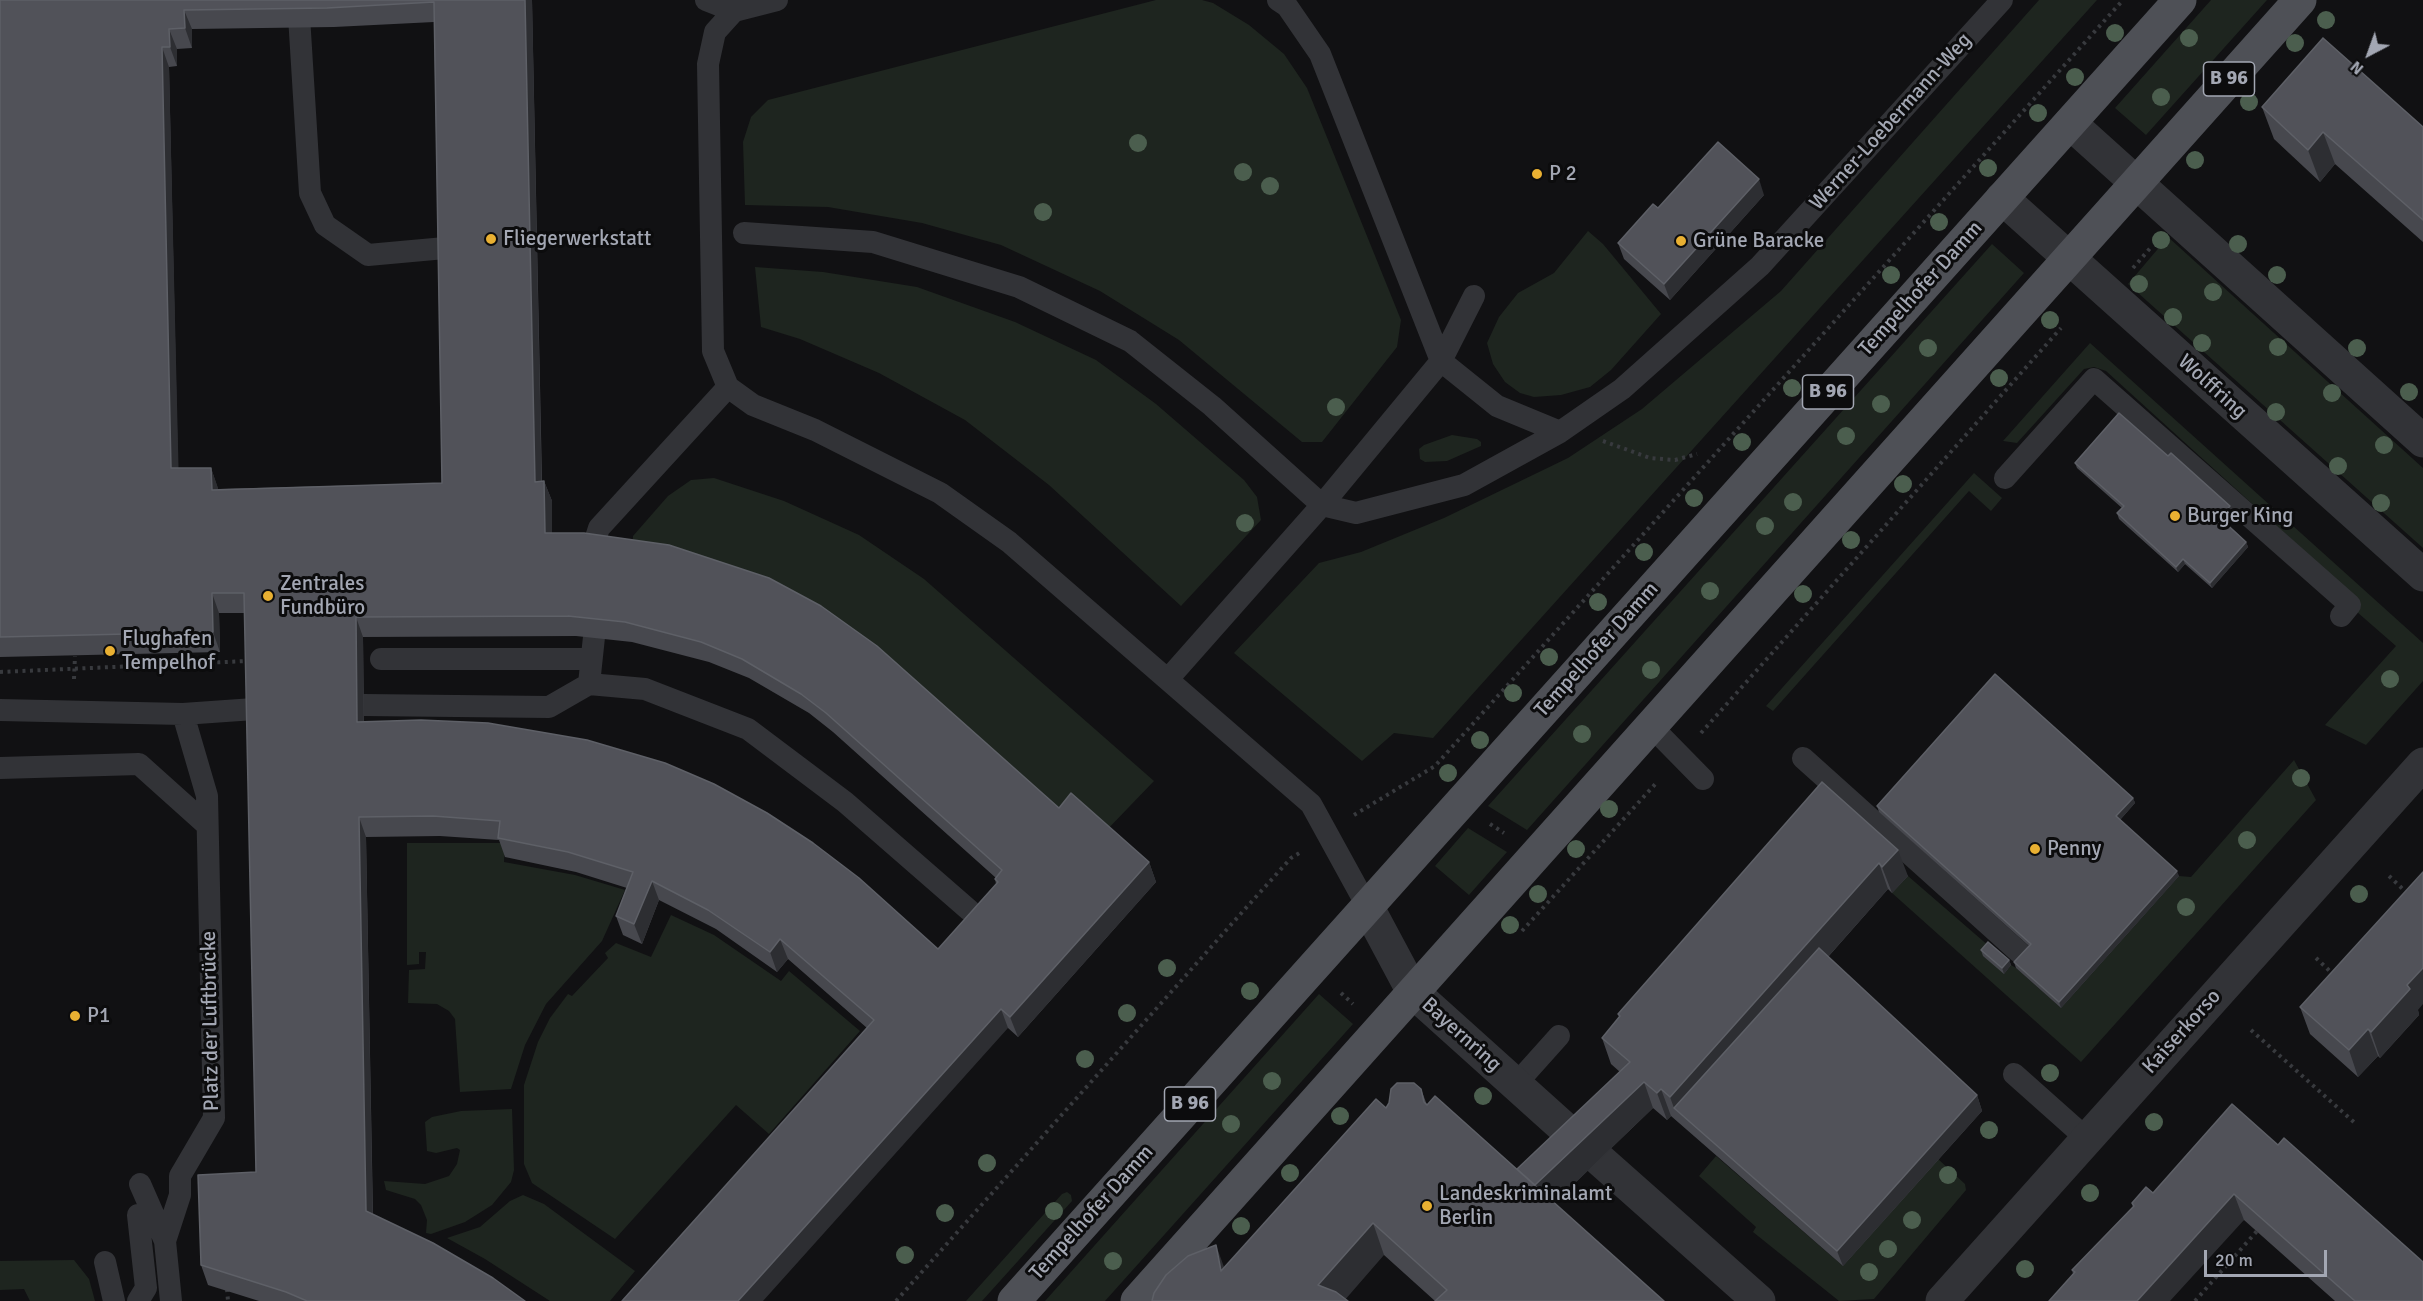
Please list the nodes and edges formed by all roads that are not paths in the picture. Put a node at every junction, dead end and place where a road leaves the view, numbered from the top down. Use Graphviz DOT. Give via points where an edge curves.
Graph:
graph roads {
  1 [pos="298,0"];
  2 [pos="706,0"];
  3 [pos="777,0"];
  4 [pos="1278,0"];
  5 [pos="2002,0"];
  6 [pos="2180,0"];
  7 [pos="2300,0"];
  8 [pos="734,11"];
  9 [pos="2070,123"];
  10 [pos="2136,183"];
  11 [pos="2002,198"];
  12 [pos="744,233"];
  13 [pos="445,248"];
  14 [pos="2069,258"];
  15 [pos="1474,296"];
  16 [pos="1440,361"];
  17 [pos="728,387"];
  18 [pos="1560,432"];
  19 [pos="2423,441"];
  20 [pos="2005,478"];
  21 [pos="1322,505"];
  22 [pos="591,553"];
  23 [pos="2423,575"];
  24 [pos="2341,616"];
  25 [pos="381,659"];
  26 [pos="1168,679"];
  27 [pos="589,684"];
  28 [pos="364,705"];
  29 [pos="254,709"];
  30 [pos="0,710"];
  31 [pos="183,714"];
  32 [pos="1651,726"];
  33 [pos="1803,758"];
  34 [pos="2423,764"];
  35 [pos="0,768"];
  36 [pos="1703,778"];
  37 [pos="207,825"];
  38 [pos="1367,906"];
  39 [pos="969,910"];
  40 [pos="2019,952"];
  41 [pos="1413,992"];
  42 [pos="1559,1036"];
  43 [pos="2014,1074"];
  44 [pos="1516,1084"];
  45 [pos="2087,1139"];
  46 [pos="140,1184"];
  47 [pos="138,1215"];
  48 [pos="165,1241"];
  49 [pos="105,1262"];
  50 [pos="114,1301"];
  51 [pos="138,1301"];
  52 [pos="171,1301"];
  53 [pos="1014,1301"];
  54 [pos="1137,1301"];
  55 [pos="1759,1301"];
  56 [pos="1942,1301"];
  1 -- 13 [label="lane" via="310,193 325,225 368,255"];
  2 -- 8 [label="lane"];
  3 -- 8 [label="lane"];
  4 -- 16 [label="lane" via="1287,6 1320,54"];
  5 -- 18 [label="lane, Werner-Loebermann-Weg" via="1760,266 1622,389"];
  6 -- 9 [label="main road, Tempelhofer Damm / B 96"];
  7 -- 10 [label="main road, B 96"];
  8 -- 17 [label="lane" via="715,32 708,64 712,351"];
  9 -- 10 [label="street"];
  9 -- 11 [label="main road, Tempelhofer Damm / B 96"];
  10 -- 14 [label="main road, B 96"];
  10 -- 19 [label="street"];
  11 -- 14 [label="street, Wolffring"];
  11 -- 38 [label="main road, Tempelhofer Damm / B 96"];
  12 -- 21 [label="lane" via="873,243 1019,286 1130,341 1212,405"];
  14 -- 23 [label="street, Wolffring"];
  14 -- 32 [label="main road, B 96"];
  15 -- 16 [label="lane"];
  16 -- 18 [label="lane" via="1497,406"];
  16 -- 21 [label="lane"];
  17 -- 22 [label="lane" via="599,528"];
  17 -- 26 [label="lane" via="753,405 853,448 940,493 1009,542"];
  18 -- 21 [label="lane, Werner-Loebermann-Weg" via="1464,485 1356,513"];
  20 -- 24 [label="lane" via="2094,379 2350,606"];
  21 -- 26 [label="lane"];
  25 -- 27 [label="lane" via="593,648"];
  26 -- 38 [label="lane" via="1311,804"];
  27 -- 28 [label="lane" via="549,707"];
  27 -- 39 [label="lane" via="645,689 748,729 845,802"];
  29 -- 31 [label="lane"];
  30 -- 31 [label="lane"];
  31 -- 37 [label="lane, Platz der Luftbrücke" via="207,796"];
  32 -- 36 [label="lane"];
  32 -- 41 [label="main road, B 96"];
  33 -- 40 [label="lane"];
  34 -- 45 [label="street, Kaiserkorso"];
  35 -- 37 [label="lane" via="139,764"];
  37 -- 48 [label="lane, Platz der Luftbrücke" via="214,1118 180,1176 180,1194"];
  38 -- 41 [label="street, Bayernring"];
  38 -- 53 [label="main road, Tempelhofer Damm / B 96"];
  41 -- 44 [label="street, Bayernring"];
  41 -- 54 [label="main road, B 96"];
  42 -- 44 [label="lane"];
  43 -- 45 [label="lane"];
  44 -- 55 [label="street, Bayernring"];
  45 -- 56 [label="street, Kaiserkorso"];
  46 -- 48 [label="lane, Platz der Luftbrücke"];
  47 -- 51 [label="lane" via="146,1288"];
  48 -- 52 [label="lane, Platz der Luftbrücke"];
  49 -- 50 [label="lane"];
}
